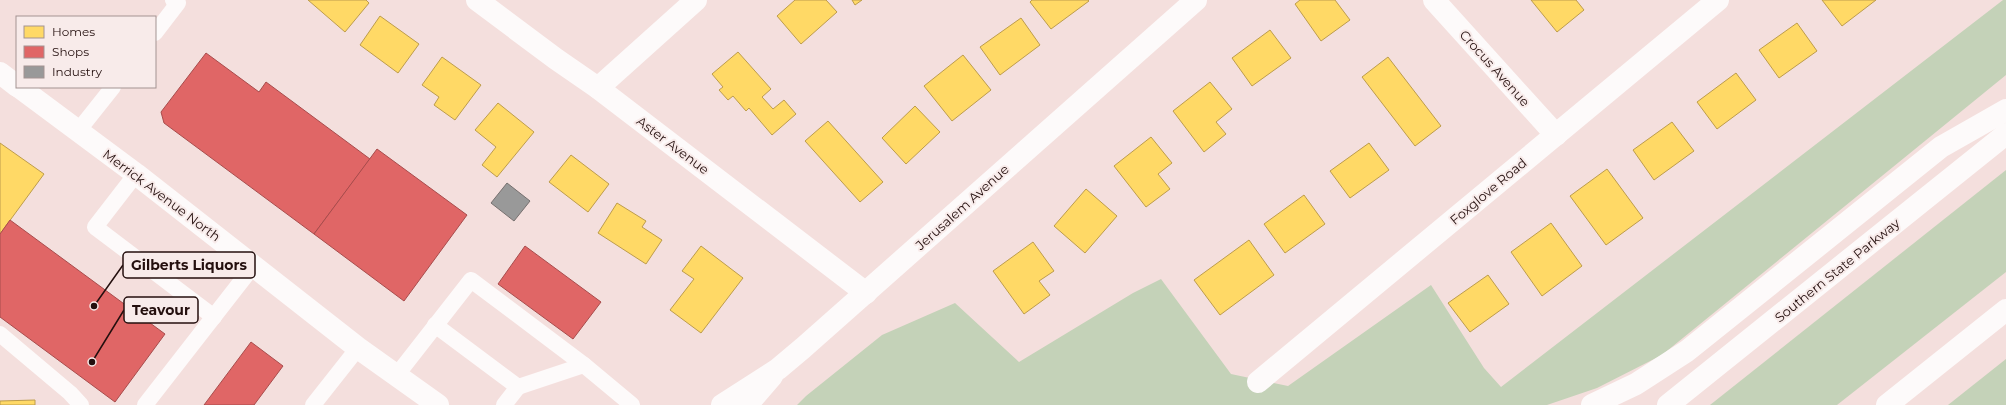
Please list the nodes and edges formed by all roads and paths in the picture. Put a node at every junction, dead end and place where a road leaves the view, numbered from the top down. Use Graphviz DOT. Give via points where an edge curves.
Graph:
graph roads {
  1 [pos="174,0"];
  2 [pos="477,0"];
  3 [pos="696,0"];
  4 [pos="1196,0"];
  5 [pos="1434,0"];
  6 [pos="1718,0"];
  7 [pos="156,32"];
  8 [pos="0,73"];
  9 [pos="16,85"];
  10 [pos="21,88"];
  11 [pos="112,88"];
  12 [pos="598,88"];
  13 [pos="2006,110"];
  14 [pos="78,131"];
  15 [pos="2006,134"];
  16 [pos="1556,135"];
  17 [pos="136,174"];
  18 [pos="254,265"];
  19 [pos="866,293"];
  20 [pos="2006,310"];
  21 [pos="214,317"];
  22 [pos="436,325"];
  23 [pos="0,334"];
  24 [pos="358,348"];
  25 [pos="584,365"];
  26 [pos="778,369"];
  27 [pos="396,376"];
  28 [pos="1258,382"];
  29 [pos="518,387"];
  30 [pos="81,405"];
  31 [pos="144,405"];
  32 [pos="313,405"];
  33 [pos="438,405"];
  34 [pos="504,405"];
  35 [pos="632,405"];
  36 [pos="722,405"];
  37 [pos="747,405"];
  38 [pos="1592,405"];
  39 [pos="1668,405"];
  40 [pos="1888,405"];
  1 -- 7 [label="lane" via="178,4"];
  2 -- 12 [label="main road, Aster Avenue"];
  3 -- 12 [label="main road"];
  4 -- 19 [label="main road, Jerusalem Avenue"];
  5 -- 16 [label="main road, Crocus Avenue"];
  6 -- 16 [label="main road, Foxglove Road"];
  8 -- 9 [label="main road, Merrick Avenue North"];
  10 -- 14 [label="main road, Merrick Avenue North"];
  11 -- 14 [label="lane"];
  12 -- 19 [label="main road, Aster Avenue"];
  13 -- 38 [label="main road" via="1942,147 1686,351 1636,384"];
  14 -- 17 [label="main road, Merrick Avenue North"];
  15 -- 39 [label="main road, Southern State Parkway"];
  16 -- 28 [label="main road, Foxglove Road"];
  17 -- 18 [label="main road, Merrick Avenue North"];
  17 -- 21 [label="lane" via="95,227"];
  18 -- 21 [label="lane"];
  18 -- 24 [label="main road, Merrick Avenue North"];
  19 -- 26 [label="main road, Jerusalem Avenue"];
  20 -- 40 [label="main road"];
  21 -- 31 [label="lane"];
  22 -- 25 [label="lane" via="471,280"];
  22 -- 27 [label="lane"];
  22 -- 29 [label="lane"];
  23 -- 30 [label="lane"];
  24 -- 27 [label="main road, Merrick Avenue North"];
  24 -- 32 [label="lane"];
  25 -- 29 [label="lane"];
  25 -- 35 [label="lane"];
  26 -- 36 [label="main road, Jerusalem Avenue"];
  26 -- 37 [label="main road"];
  27 -- 33 [label="main road, Merrick Avenue North"];
  29 -- 34 [label="lane"];
}
